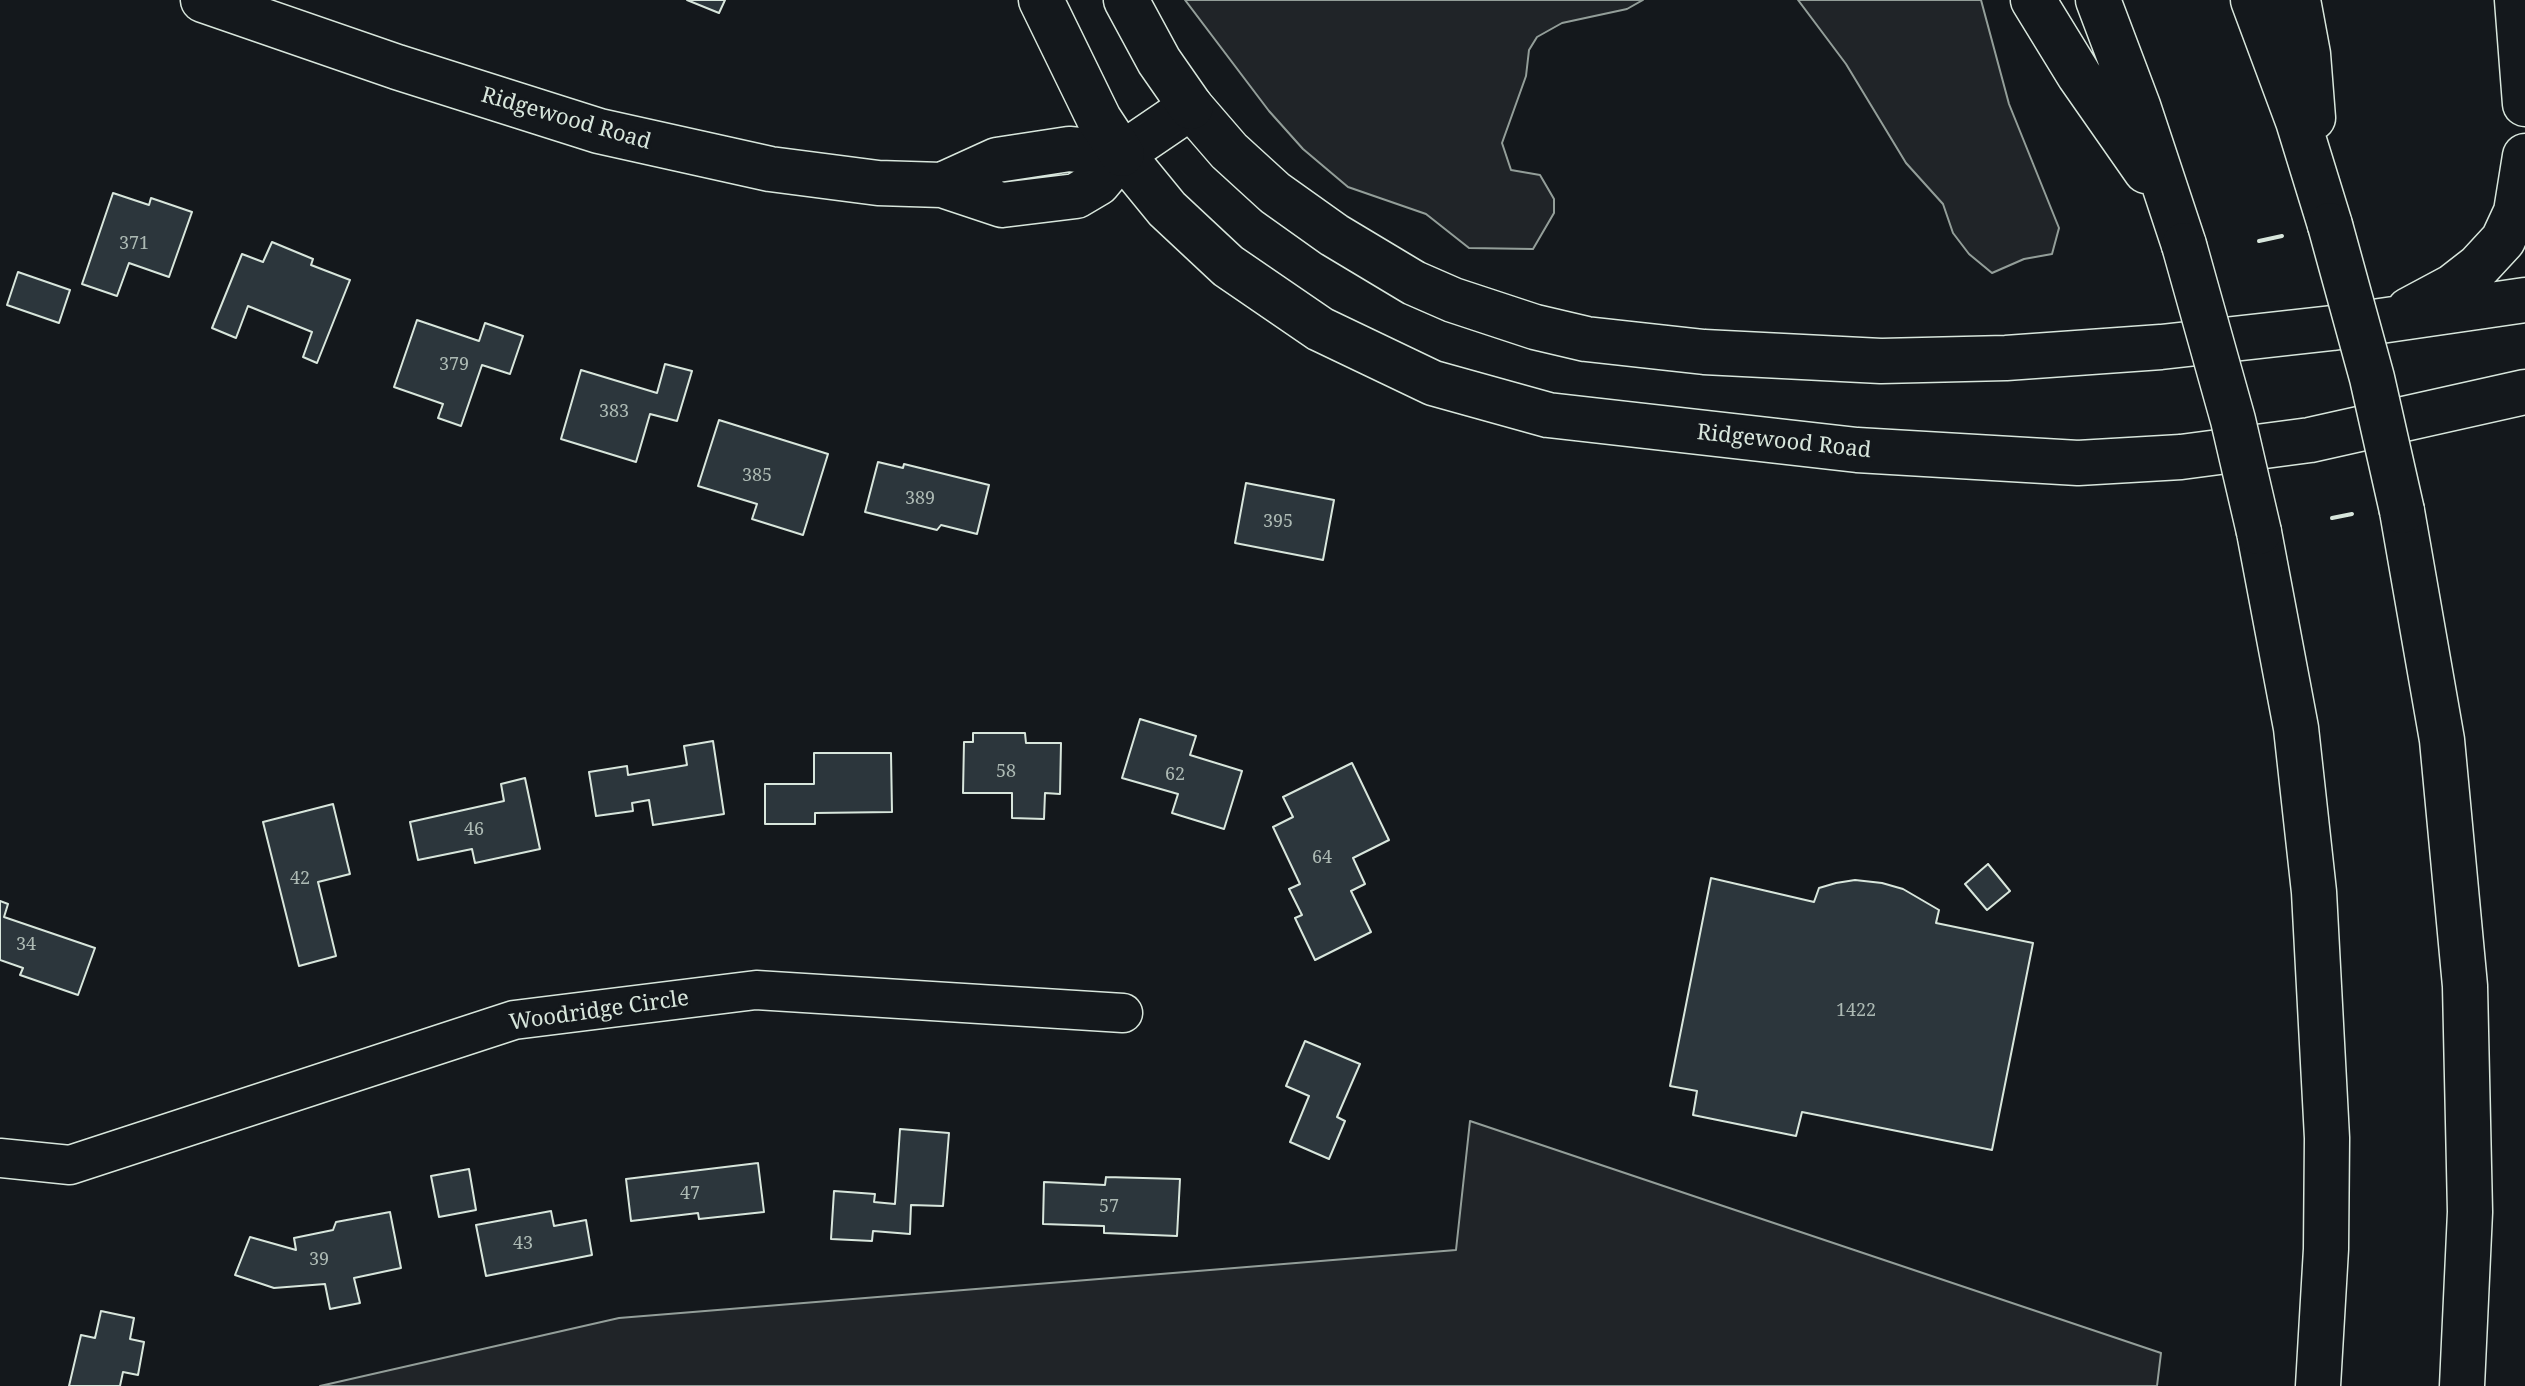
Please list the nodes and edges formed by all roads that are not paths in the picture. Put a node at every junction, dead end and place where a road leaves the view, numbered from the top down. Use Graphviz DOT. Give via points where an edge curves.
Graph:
graph roads {
  1 [pos="203,0"];
  2 [pos="1041,0"];
  3 [pos="1126,0"];
  4 [pos="2033,0"];
  5 [pos="2098,0"];
  6 [pos="2253,0"];
  7 [pos="2298,0"];
  8 [pos="2520,0"];
  9 [pos="2525,7"];
  10 [pos="2525,104"];
  11 [pos="1191,107"];
  12 [pos="1122,154"];
  13 [pos="2525,156"];
  14 [pos="2313,168"];
  15 [pos="2178,226"];
  16 [pos="2525,300"];
  17 [pos="2375,322"];
  18 [pos="2525,392"];
  19 [pos="1123,1013"];
  20 [pos="0,1158"];
  21 [pos="2318,1386"];
  22 [pos="2462,1386"];
  1 -- 12 [label="main road, Ridgewood Road" via="499,100 685,152 847,180 942,185 1002,205 1076,196 1098,183"];
  2 -- 12 [label="main road" via="1099,119"];
  3 -- 11 [label="main road"];
  4 -- 15 [label="main road"];
  5 -- 15 [label="main road"];
  6 -- 14 [label="main road"];
  7 -- 14 [label="main road" via="2308,54"];
  8 -- 9 [label="main road"];
  8 -- 10 [label="main road"];
  11 -- 12 [label="main road, Ridgewood Road"];
  11 -- 17 [label="main road" via="1275,193 1379,264 1453,300 1586,339 1704,352 1944,361 2161,347"];
  12 -- 18 [label="main road, Ridgewood Road" via="1167,209 1228,266 1320,329 1433,383 1548,415 1857,450 2078,463 2295,442"];
  13 -- 17 [label="main road" via="2516,212 2503,240 2479,266 2422,305"];
  14 -- 22 [label="main road, bridge" via="2372,378 2402,511 2442,740 2465,986 2470,1212"];
  15 -- 21 [label="main road, bridge" via="2233,420 2296,728 2314,892 2327,1138"];
  16 -- 17 [label="main road"];
  19 -- 20 [label="street, Woodridge Circle" via="756,990 529,1018 70,1165"];
}
